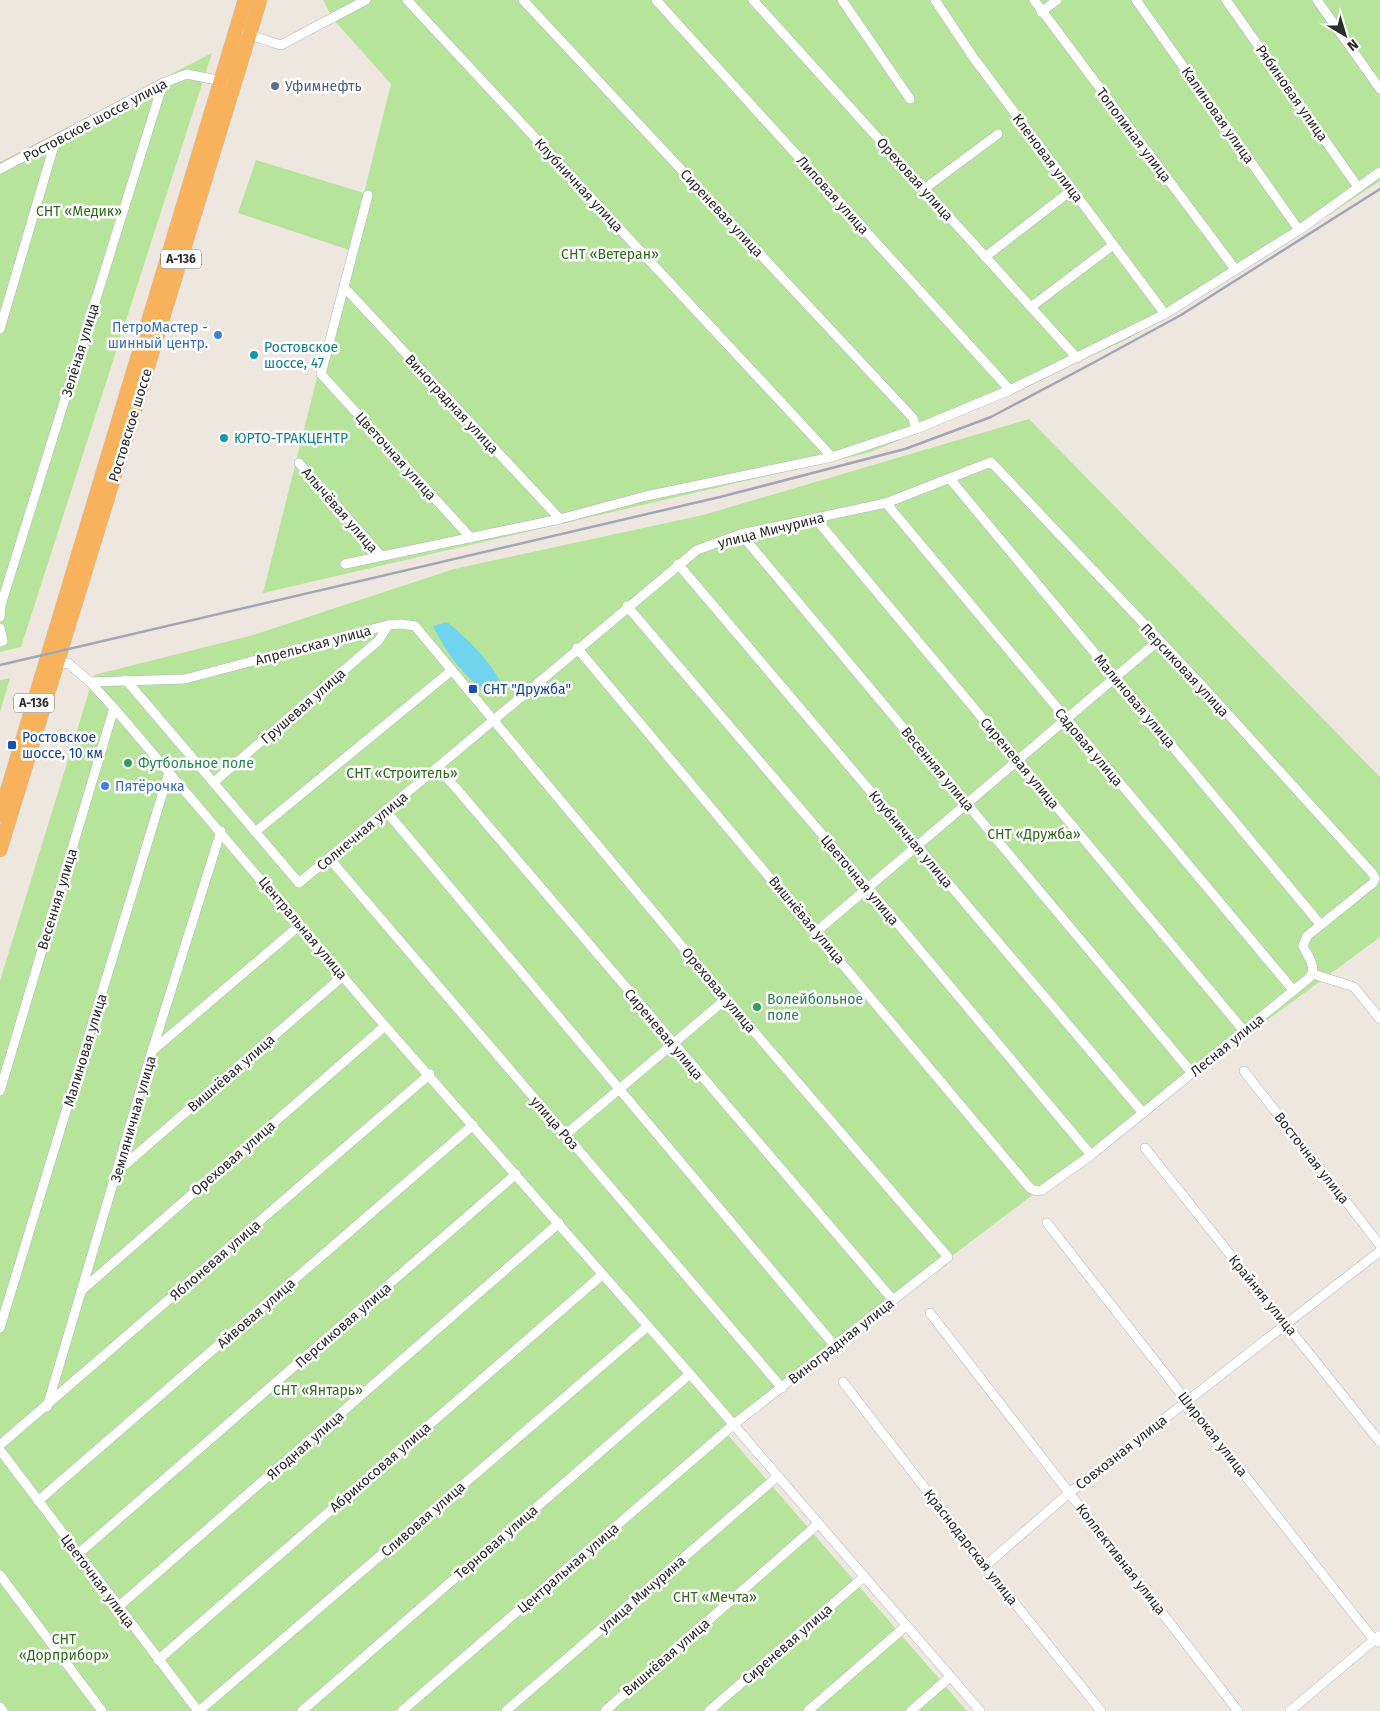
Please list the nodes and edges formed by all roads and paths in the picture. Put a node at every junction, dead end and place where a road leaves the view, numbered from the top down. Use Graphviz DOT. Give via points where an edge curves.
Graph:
graph roads {
  1 [pos="245,0"];
  2 [pos="260,0"];
  3 [pos="366,0"];
  4 [pos="406,0"];
  5 [pos="523,0"];
  6 [pos="656,0"];
  7 [pos="753,0"];
  8 [pos="842,0"];
  9 [pos="935,0"];
  10 [pos="1034,0"];
  11 [pos="1057,0"];
  12 [pos="1136,0"];
  13 [pos="1226,0"];
  14 [pos="1317,0"];
  15 [pos="1041,12"];
  16 [pos="236,30"];
  17 [pos="250,35"];
  18 [pos="228,82"];
  19 [pos="162,83"];
  20 [pos="1380,89"];
  21 [pos="910,99"];
  22 [pos="998,134"];
  23 [pos="55,142"];
  24 [pos="0,170"];
  25 [pos="1380,172"];
  26 [pos="1358,187"];
  27 [pos="924,189"];
  28 [pos="1072,190"];
  29 [pos="368,195"];
  30 [pos="1299,230"];
  31 [pos="1113,245"];
  32 [pos="986,257"];
  33 [pos="1235,269"];
  34 [pos="345,288"];
  35 [pos="1031,307"];
  36 [pos="1165,314"];
  37 [pos="0,329"];
  38 [pos="1078,358"];
  39 [pos="1010,390"];
  40 [pos="916,428"];
  41 [pos="832,457"];
  42 [pos="992,462"];
  43 [pos="299,463"];
  44 [pos="950,479"];
  45 [pos="886,502"];
  46 [pos="815,518"];
  47 [pos="560,520"];
  48 [pos="741,534"];
  49 [pos="471,538"];
  50 [pos="380,556"];
  51 [pos="345,564"];
  52 [pos="678,564"];
  53 [pos="627,606"];
  54 [pos="0,617"];
  55 [pos="388,625"];
  56 [pos="0,628"];
  57 [pos="2,641"];
  58 [pos="1158,641"];
  59 [pos="577,648"];
  60 [pos="51,665"];
  61 [pos="451,671"];
  62 [pos="1116,678"];
  63 [pos="126,680"];
  64 [pos="90,682"];
  65 [pos="114,708"];
  66 [pos="492,720"];
  67 [pos="1066,720"];
  68 [pos="1018,762"];
  69 [pos="438,767"];
  70 [pos="169,772"];
  71 [pos="214,782"];
  72 [pos="968,805"];
  73 [pos="386,811"];
  74 [pos="0,815"];
  75 [pos="221,831"];
  76 [pos="255,832"];
  77 [pos="918,847"];
  78 [pos="0,850"];
  79 [pos="329,858"];
  80 [pos="868,888"];
  81 [pos="300,924"];
  82 [pos="1320,924"];
  83 [pos="817,931"];
  84 [pos="1313,974"];
  85 [pos="343,976"];
  86 [pos="1293,990"];
  87 [pos="726,998"];
  88 [pos="1380,1018"];
  89 [pos="385,1026"];
  90 [pos="1244,1031"];
  91 [pos="673,1045"];
  92 [pos="152,1052"];
  93 [pos="1244,1071"];
  94 [pos="430,1074"];
  95 [pos="1192,1074"];
  96 [pos="618,1090"];
  97 [pos="0,1091"];
  98 [pos="1144,1113"];
  99 [pos="473,1124"];
  100 [pos="565,1135"];
  101 [pos="1146,1148"];
  102 [pos="1091,1155"];
  103 [pos="119,1169"];
  104 [pos="516,1174"];
  105 [pos="1036,1190"];
  106 [pos="559,1223"];
  107 [pos="1047,1223"];
  108 [pos="1380,1245"];
  109 [pos="1380,1251"];
  110 [pos="948,1257"];
  111 [pos="602,1275"];
  112 [pos="82,1291"];
  113 [pos="893,1300"];
  114 [pos="930,1313"];
  115 [pos="1287,1324"];
  116 [pos="648,1326"];
  117 [pos="0,1328"];
  118 [pos="835,1346"];
  119 [pos="690,1374"];
  120 [pos="843,1382"];
  121 [pos="782,1388"];
  122 [pos="1187,1401"];
  123 [pos="47,1407"];
  124 [pos="733,1425"];
  125 [pos="1380,1442"];
  126 [pos="0,1445"];
  127 [pos="0,1450"];
  128 [pos="778,1476"];
  129 [pos="1069,1493"];
  130 [pos="38,1501"];
  131 [pos="818,1524"];
  132 [pos="78,1554"];
  133 [pos="985,1566"];
  134 [pos="0,1575"];
  135 [pos="864,1577"];
  136 [pos="118,1607"];
  137 [pos="906,1626"];
  138 [pos="1378,1639"];
  139 [pos="158,1660"];
  140 [pos="950,1677"];
  141 [pos="0,1707"];
  142 [pos="3,1711"];
  143 [pos="102,1711"];
  144 [pos="199,1711"];
  145 [pos="302,1711"];
  146 [pos="402,1711"];
  147 [pos="506,1711"];
  148 [pos="605,1711"];
  149 [pos="709,1711"];
  150 [pos="808,1711"];
  151 [pos="911,1711"];
  152 [pos="980,1711"];
  153 [pos="1102,1711"];
  154 [pos="1238,1711"];
  155 [pos="1290,1711"];
  1 -- 16 [label="highway, Ростовское шоссе / А-136"];
  2 -- 17 [label="highway, Ростовское шоссе / А-136"];
  3 -- 17 [label="street" via="281,45"];
  4 -- 41 [label="street, Клубничная улица"];
  5 -- 40 [label="street, Сиреневая улица" via="906,411"];
  6 -- 39 [label="street, Липовая улица"];
  7 -- 27 [label="street, Ореховая улица"];
  8 -- 21 [label="street"];
  9 -- 28 [label="street, Кленовая улица" via="973,57"];
  10 -- 15 [label="street, Тополиная улица"];
  11 -- 15 [label="street"];
  12 -- 30 [label="street, Калиновая улица"];
  13 -- 26 [label="street, Рябиновая улица"];
  14 -- 20 [label="street"];
  15 -- 33 [label="street, Тополиная улица"];
  16 -- 17 [label="street"];
  16 -- 18 [label="highway, Ростовское шоссе / А-136"];
  17 -- 18 [label="highway, Ростовское шоссе / А-136"];
  18 -- 19 [label="street, Ростовское шоссе улица" via="187,74"];
  18 -- 60 [label="highway, Ростовское шоссе / А-136" via="102,519"];
  19 -- 23 [label="street, Ростовское шоссе улица"];
  19 -- 54 [label="street, Зелёная улица" via="1,604"];
  22 -- 27 [label="street"];
  23 -- 24 [label="street, Ростовское шоссе улица"];
  23 -- 37 [label="street"];
  25 -- 26 [label="street"];
  26 -- 30 [label="street"];
  27 -- 32 [label="street, Ореховая улица"];
  28 -- 31 [label="street, Кленовая улица"];
  28 -- 32 [label="street"];
  29 -- 34 [label="street"];
  30 -- 33 [label="street"];
  31 -- 35 [label="street"];
  31 -- 36 [label="street, Кленовая улица"];
  32 -- 35 [label="street, Ореховая улица"];
  33 -- 36 [label="street"];
  34 -- 47 [label="street, Виноградная улица"];
  34 -- 49 [label="street, Цветочная улица" via="322,374"];
  35 -- 38 [label="street, Ореховая улица"];
  36 -- 38 [label="street"];
  38 -- 39 [label="street"];
  39 -- 40 [label="street"];
  40 -- 41 [label="street"];
  41 -- 47 [label="street" via="646,496"];
  42 -- 44 [label="street, улица Мичурина"];
  42 -- 58 [label="street, Персиковая улица"];
  43 -- 50 [label="street, Алычёвая улица"];
  44 -- 45 [label="street, улица Мичурина"];
  44 -- 62 [label="street, Малиновая улица"];
  45 -- 46 [label="street, улица Мичурина"];
  45 -- 67 [label="street, Садовая улица"];
  46 -- 48 [label="street, улица Мичурина"];
  46 -- 68 [label="street, Сиреневая улица"];
  47 -- 49 [label="street"];
  48 -- 52 [label="street, улица Мичурина" via="697,550"];
  48 -- 72 [label="street, Весенняя улица"];
  49 -- 50 [label="street"];
  50 -- 51 [label="street"];
  52 -- 53 [label="street, улица Мичурина"];
  52 -- 77 [label="street, Клубничная улица"];
  53 -- 59 [label="street, улица Мичурина"];
  53 -- 80 [label="street, Цветочная улица"];
  55 -- 61 [label="street, Апрельская улица" via="415,626"];
  55 -- 63 [label="street, Апрельская улица" via="185,679"];
  55 -- 71 [label="street, Грушевая улица" via="379,640"];
  56 -- 57 [label="street"];
  58 -- 62 [label="street"];
  58 -- 82 [label="street, Персиковая улица" via="1373,874 1373,883"];
  59 -- 66 [label="street, улица Мичурина"];
  59 -- 83 [label="street, Вишнёвая улица"];
  60 -- 64 [label="street, Центральная улица" via="68,664"];
  60 -- 74 [label="highway, Ростовское шоссе / А-136"];
  60 -- 78 [label="highway, Ростовское шоссе / А-136"];
  61 -- 66 [label="street, Апрельская улица"];
  61 -- 76 [label="street"];
  62 -- 67 [label="street"];
  62 -- 82 [label="street, Малиновая улица"];
  63 -- 64 [label="street, Апрельская улица"];
  63 -- 71 [label="street"];
  64 -- 65 [label="street, Центральная улица"];
  65 -- 70 [label="street, Центральная улица"];
  65 -- 97 [label="street, Весенняя улица"];
  66 -- 69 [label="street, Солнечная улица"];
  66 -- 87 [label="street, Ореховая улица"];
  67 -- 68 [label="street"];
  67 -- 86 [label="street, Садовая улица"];
  68 -- 72 [label="street"];
  68 -- 90 [label="street, Сиреневая улица"];
  69 -- 73 [label="street, Солнечная улица"];
  69 -- 91 [label="street, Сиреневая улица"];
  70 -- 75 [label="street, Центральная улица"];
  70 -- 117 [label="street, Малиновая улица"];
  71 -- 76 [label="street"];
  72 -- 77 [label="street"];
  72 -- 95 [label="street, Весенняя улица"];
  73 -- 79 [label="street, Солнечная улица"];
  73 -- 96 [label="street"];
  75 -- 81 [label="street, Центральная улица"];
  75 -- 92 [label="street, Земляничная улица"];
  76 -- 79 [label="street, Солнечная улица" via="299,883"];
  77 -- 80 [label="street"];
  77 -- 98 [label="street, Клубничная улица"];
  79 -- 100 [label="street, улица Роз"];
  80 -- 83 [label="street"];
  80 -- 102 [label="street, Цветочная улица"];
  81 -- 85 [label="street, Центральная улица"];
  81 -- 92 [label="street"];
  82 -- 84 [label="street" via="1307,936 1303,946 1314,968"];
  83 -- 105 [label="street, Вишнёвая улица" via="1030,1188"];
  84 -- 86 [label="street, Лесная улица"];
  84 -- 88 [label="street" via="1354,987"];
  85 -- 89 [label="street, Центральная улица"];
  85 -- 103 [label="street, Вишнёвая улица"];
  86 -- 90 [label="street, Лесная улица"];
  87 -- 91 [label="street"];
  87 -- 110 [label="street, Ореховая улица"];
  89 -- 94 [label="street, Центральная улица"];
  89 -- 112 [label="street, Ореховая улица"];
  90 -- 95 [label="street, Лесная улица"];
  91 -- 96 [label="street"];
  91 -- 113 [label="street, Сиреневая улица"];
  92 -- 103 [label="street, Земляничная улица"];
  93 -- 108 [label="street, Восточная улица"];
  94 -- 99 [label="street, Центральная улица"];
  94 -- 123 [label="street, Яблоневая улица"];
  95 -- 98 [label="street, Лесная улица"];
  96 -- 100 [label="street"];
  96 -- 118 [label="street"];
  98 -- 102 [label="street, Лесная улица"];
  99 -- 104 [label="street, Центральная улица"];
  99 -- 130 [label="street, Айвовая улица"];
  100 -- 121 [label="street, улица Роз"];
  101 -- 115 [label="street, Крайняя улица"];
  102 -- 105 [label="street, Лесная улица" via="1042,1190"];
  103 -- 112 [label="street, Земляничная улица"];
  104 -- 106 [label="street, Центральная улица"];
  104 -- 132 [label="street, Персиковая улица"];
  106 -- 111 [label="street, Центральная улица"];
  106 -- 136 [label="street, Ягодная улица"];
  107 -- 122 [label="street, Широкая улица"];
  109 -- 115 [label="street, Совхозная улица"];
  110 -- 113 [label="street, Виноградная улица"];
  111 -- 116 [label="street, Центральная улица"];
  111 -- 139 [label="street, Абрикосовая улица"];
  112 -- 123 [label="street, Земляничная улица"];
  113 -- 118 [label="street, Виноградная улица"];
  114 -- 129 [label="street, Коллективная улица"];
  115 -- 122 [label="street, Совхозная улица"];
  115 -- 125 [label="street, Крайняя улица"];
  116 -- 119 [label="street, Центральная улица"];
  116 -- 144 [label="street, Сливовая улица"];
  118 -- 121 [label="street, Виноградная улица"];
  119 -- 124 [label="street, Центральная улица"];
  119 -- 145 [label="street, Терновая улица"];
  120 -- 133 [label="street, Краснодарская улица"];
  121 -- 124 [label="street, Виноградная улица"];
  122 -- 129 [label="street, Совхозная улица"];
  122 -- 138 [label="street, Широкая улица"];
  123 -- 126 [label="street, Яблоневая улица"];
  124 -- 128 [label="street, Центральная улица"];
  124 -- 146 [label="street, Центральная улица"];
  127 -- 130 [label="street, Цветочная улица"];
  128 -- 131 [label="street, Центральная улица"];
  128 -- 147 [label="street, улица Мичурина"];
  129 -- 133 [label="street, Совхозная улица"];
  129 -- 154 [label="street, Коллективная улица"];
  130 -- 132 [label="street, Цветочная улица"];
  131 -- 135 [label="street, Центральная улица"];
  131 -- 148 [label="street, Вишнёвая улица"];
  132 -- 136 [label="street, Цветочная улица"];
  133 -- 153 [label="street, Краснодарская улица"];
  134 -- 143 [label="street"];
  135 -- 137 [label="street, Центральная улица"];
  135 -- 149 [label="street, Сиреневая улица"];
  136 -- 139 [label="street, Цветочная улица"];
  137 -- 140 [label="street, Центральная улица"];
  137 -- 150 [label="street"];
  138 -- 155 [label="street"];
  139 -- 144 [label="street, Цветочная улица"];
  140 -- 151 [label="street"];
  140 -- 152 [label="street, Центральная улица"];
  141 -- 142 [label="street"];
}
